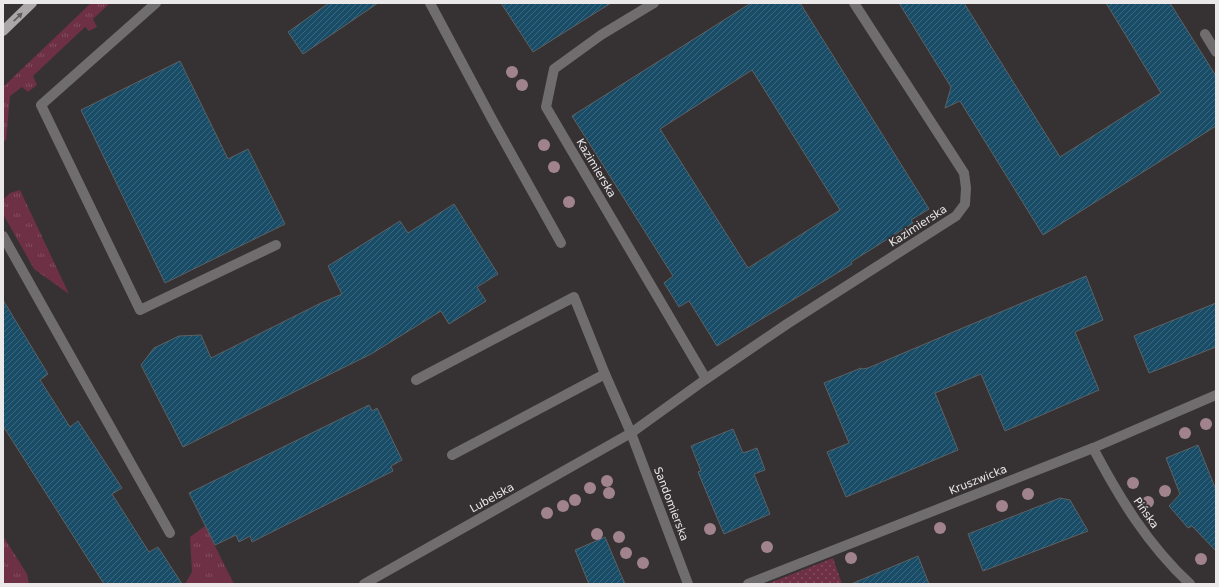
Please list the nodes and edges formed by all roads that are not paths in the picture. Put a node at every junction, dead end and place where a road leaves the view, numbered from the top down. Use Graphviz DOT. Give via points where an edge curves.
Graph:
graph roads {
  1 [pos="32,3"];
  2 [pos="156,3"];
  3 [pos="430,3"];
  4 [pos="654,3"];
  5 [pos="854,3"];
  6 [pos="3,31"];
  7 [pos="1205,34"];
  8 [pos="1216,52"];
  9 [pos="3,236"];
  10 [pos="562,243"];
  11 [pos="276,245"];
  12 [pos="605,374"];
  13 [pos="706,379"];
  14 [pos="416,380"];
  15 [pos="1216,395"];
  16 [pos="631,433"];
  17 [pos="1093,448"];
  18 [pos="452,455"];
  19 [pos="170,533"];
  20 [pos="364,584"];
  21 [pos="688,584"];
  22 [pos="748,584"];
  23 [pos="1190,584"];
  6 -- 1 [label="main road, one-way"];
  2 -- 11 [label="street" via="41,105 140,310"];
  3 -- 10 [label="street" via="492,121"];
  4 -- 13 [label="street, Kazimierska" via="601,35 554,69 546,107"];
  5 -- 13 [label="street, Kazimierska" via="964,173 965,204 956,216"];
  7 -- 8 [label="street"];
  9 -- 19 [label="street"];
  12 -- 14 [label="street, Sandomierska" via="574,297"];
  12 -- 16 [label="street, Sandomierska"];
  12 -- 18 [label="street"];
  13 -- 16 [label="street, Kazimierska"];
  15 -- 17 [label="street, Kruszwicka"];
  16 -- 20 [label="street, Lubelska"];
  16 -- 21 [label="street, Sandomierska"];
  17 -- 22 [label="street, Kruszwicka"];
  17 -- 23 [label="street, Pińska" via="1143,531"];
}
